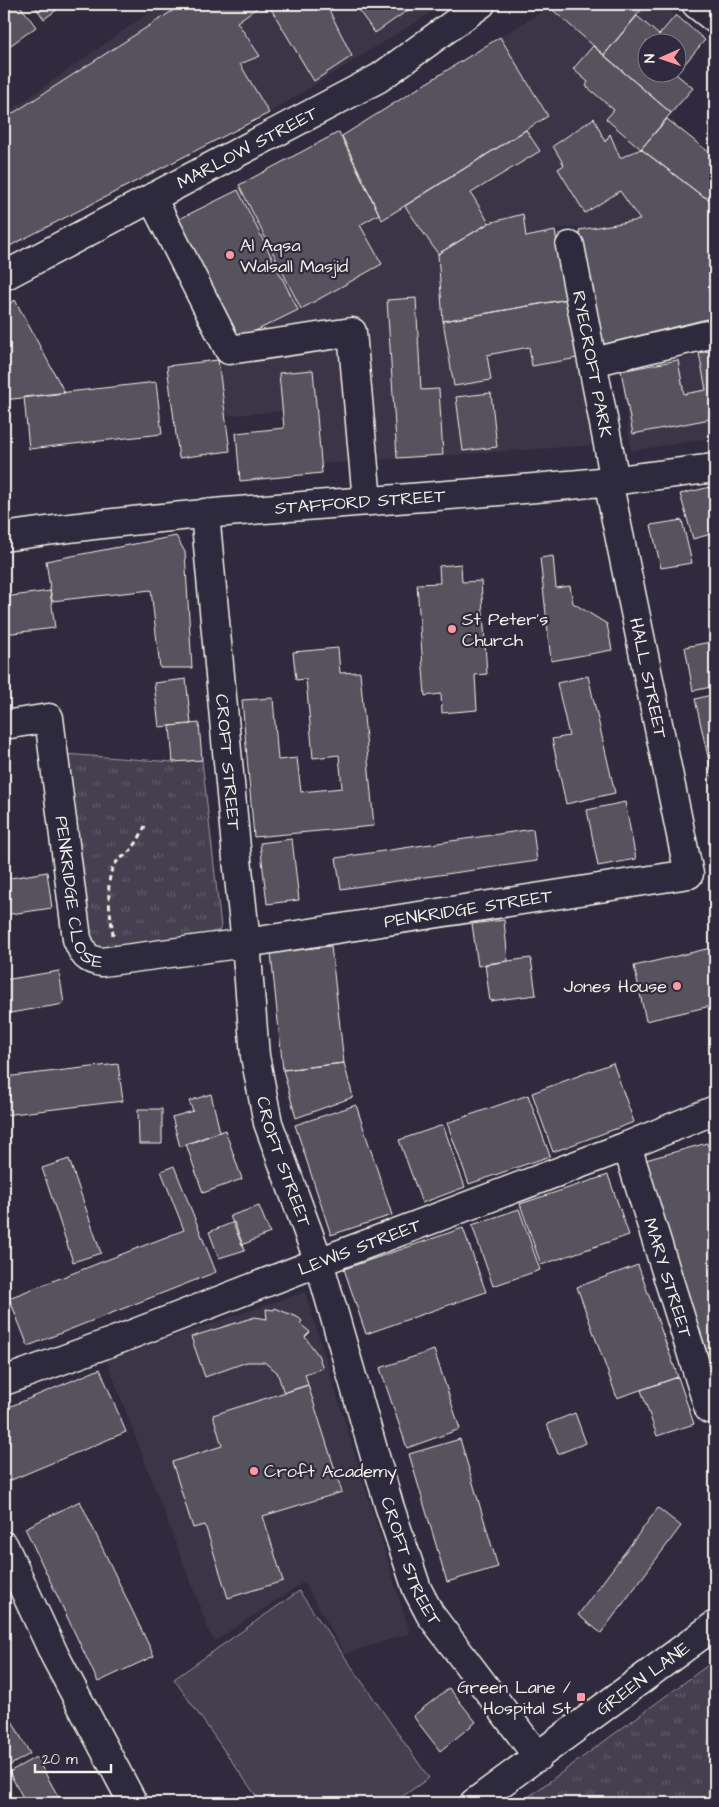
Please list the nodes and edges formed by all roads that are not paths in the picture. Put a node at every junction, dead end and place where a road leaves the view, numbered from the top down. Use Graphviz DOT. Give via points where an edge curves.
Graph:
graph roads {
  1 [pos="481,4"];
  2 [pos="696,4"];
  3 [pos="715,19"];
  4 [pos="152,198"];
  5 [pos="570,246"];
  6 [pos="4,276"];
  7 [pos="715,333"];
  8 [pos="593,362"];
  9 [pos="715,468"];
  10 [pos="611,481"];
  11 [pos="367,501"];
  12 [pos="206,513"];
  13 [pos="4,537"];
  14 [pos="4,725"];
  15 [pos="689,874"];
  16 [pos="246,943"];
  17 [pos="715,1110"];
  18 [pos="627,1146"];
  19 [pos="320,1262"];
  20 [pos="4,1381"];
  21 [pos="709,1409"];
  22 [pos="4,1546"];
  23 [pos="715,1624"];
  24 [pos="538,1757"];
  25 [pos="133,1803"];
  26 [pos="474,1803"];
  1 -- 4 [label="main road, MARLOW STREET" via="379,78"];
  2 -- 3 [label="main road"];
  4 -- 6 [label="main road, MARLOW STREET"];
  4 -- 11 [label="main road" via="229,350 352,332"];
  5 -- 8 [label="main road, RYECROFT PARK"];
  7 -- 8 [label="main road"];
  8 -- 10 [label="main road, RYECROFT PARK"];
  9 -- 10 [label="main road, STAFFORD STREET"];
  10 -- 11 [label="main road, STAFFORD STREET"];
  10 -- 15 [label="main road, HALL STREET"];
  11 -- 12 [label="main road, STAFFORD STREET"];
  12 -- 13 [label="main road, STAFFORD STREET" via="72,526"];
  12 -- 16 [label="main road, CROFT STREET"];
  14 -- 16 [label="main road, PENKRIDGE CLOSE" via="49,718 77,939 83,953 92,961 102,962"];
  15 -- 16 [label="main road, PENKRIDGE STREET"];
  16 -- 19 [label="main road, CROFT STREET" via="255,1056 268,1123"];
  17 -- 18 [label="main road, LEWIS STREET"];
  18 -- 19 [label="main road, LEWIS STREET"];
  18 -- 21 [label="main road, MARY STREET"];
  19 -- 20 [label="main road, LEWIS STREET"];
  19 -- 24 [label="main road, CROFT STREET" via="389,1505 417,1589 430,1614"];
  22 -- 25 [label="main road" via="55,1656"];
  23 -- 24 [label="main road, GREEN LANE"];
  24 -- 26 [label="main road, GREEN LANE"];
}
